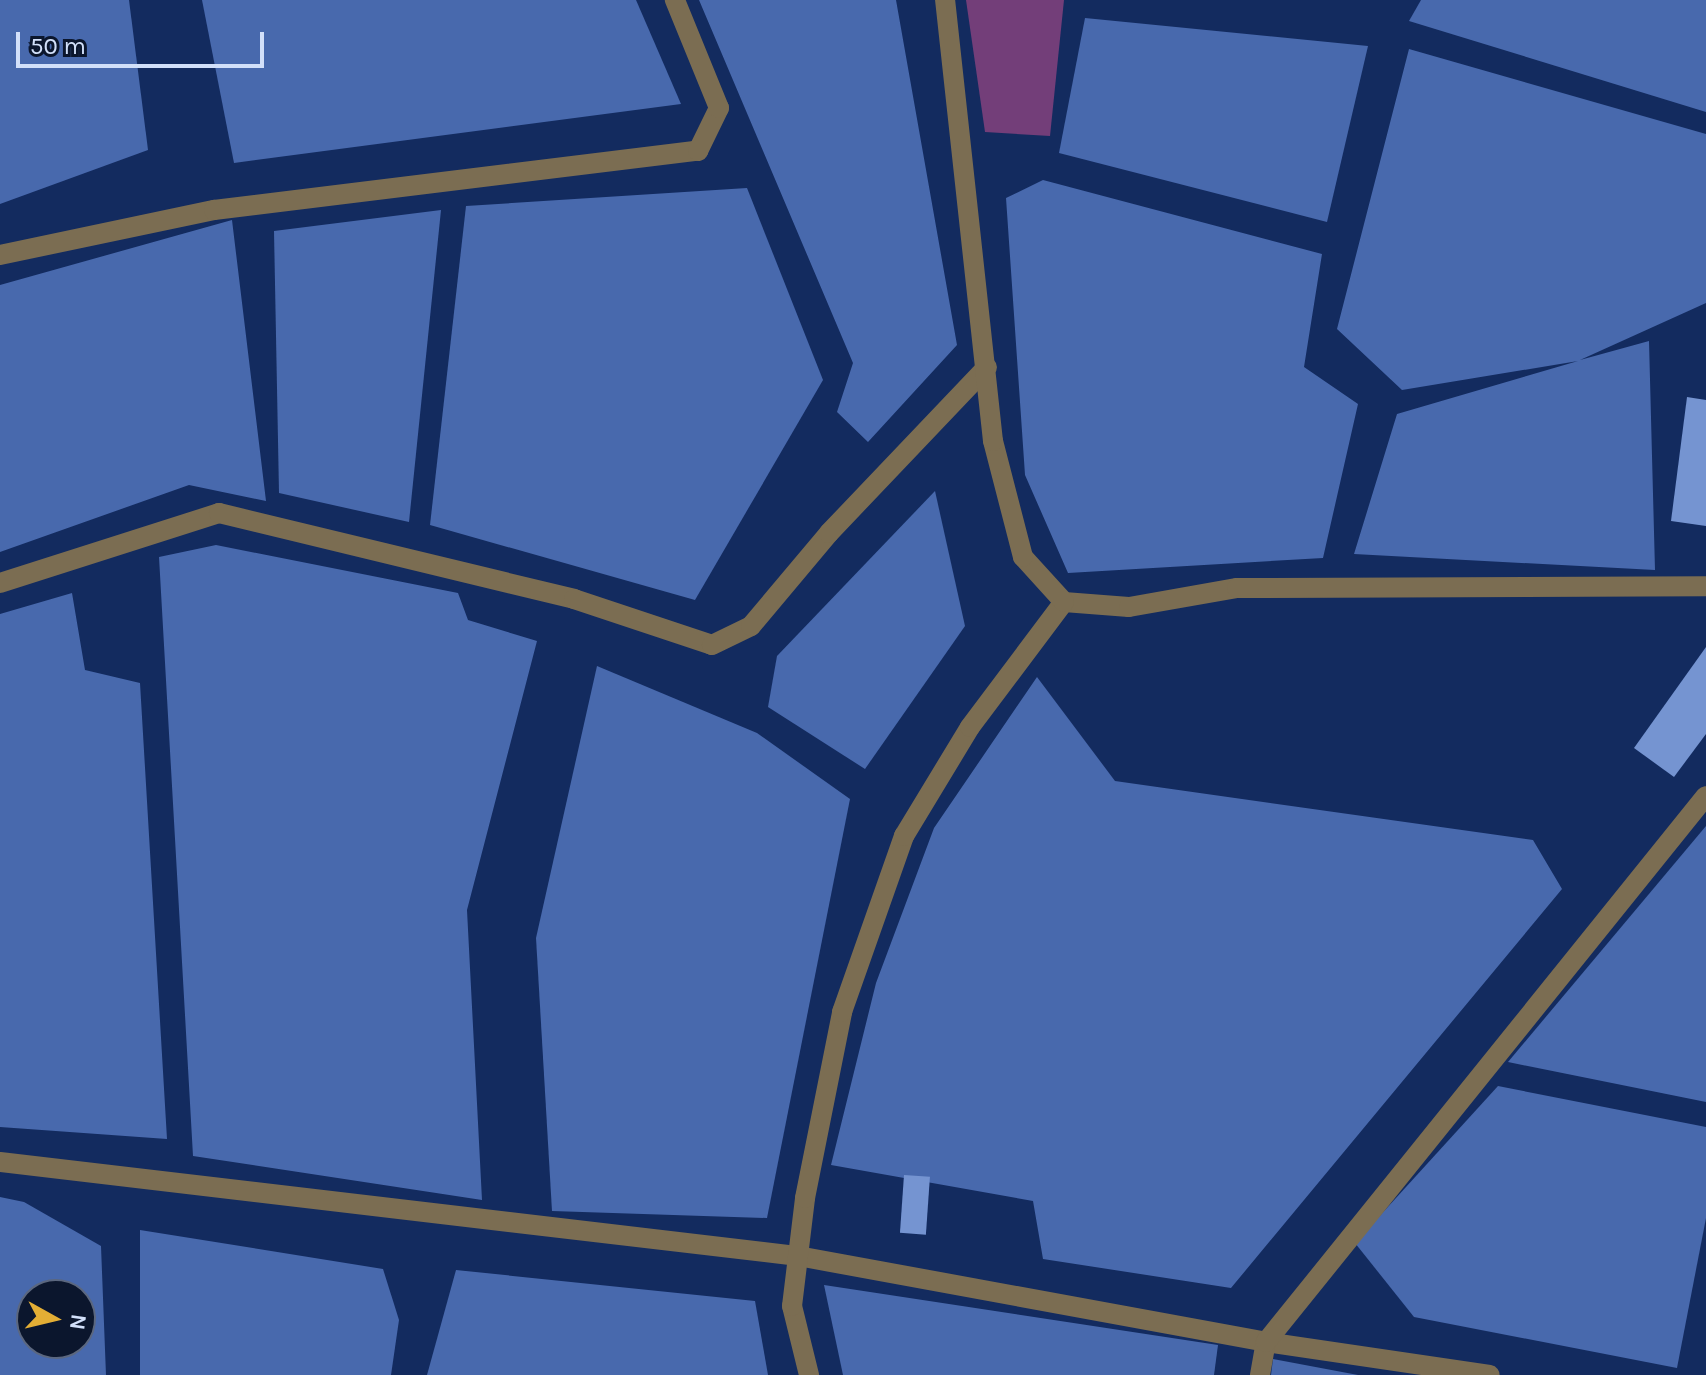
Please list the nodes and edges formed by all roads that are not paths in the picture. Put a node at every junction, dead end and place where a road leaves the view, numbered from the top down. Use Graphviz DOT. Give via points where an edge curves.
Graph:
graph roads {
  1 [pos="675,0"];
  2 [pos="945,0"];
  3 [pos="0,255"];
  4 [pos="987,367"];
  5 [pos="0,583"];
  6 [pos="1706,586"];
  7 [pos="1064,602"];
  8 [pos="1706,796"];
  9 [pos="0,1162"];
  10 [pos="798,1256"];
  11 [pos="1266,1342"];
  12 [pos="809,1375"];
  13 [pos="1260,1375"];
  14 [pos="1490,1375"];
  1 -- 3 [label="lane" via="719,108 698,151 214,210"];
  2 -- 4 [label="lane"];
  4 -- 5 [label="lane" via="829,533 751,626 712,645 574,599 219,513"];
  4 -- 7 [label="lane" via="993,441 1023,557"];
  6 -- 7 [label="lane" via="1237,588 1129,607"];
  7 -- 10 [label="lane" via="970,727 904,836 842,1012"];
  8 -- 11 [label="lane"];
  9 -- 10 [label="lane"];
  10 -- 11 [label="lane"];
  10 -- 12 [label="lane" via="792,1306"];
  11 -- 13 [label="lane"];
  11 -- 14 [label="lane"];
}
